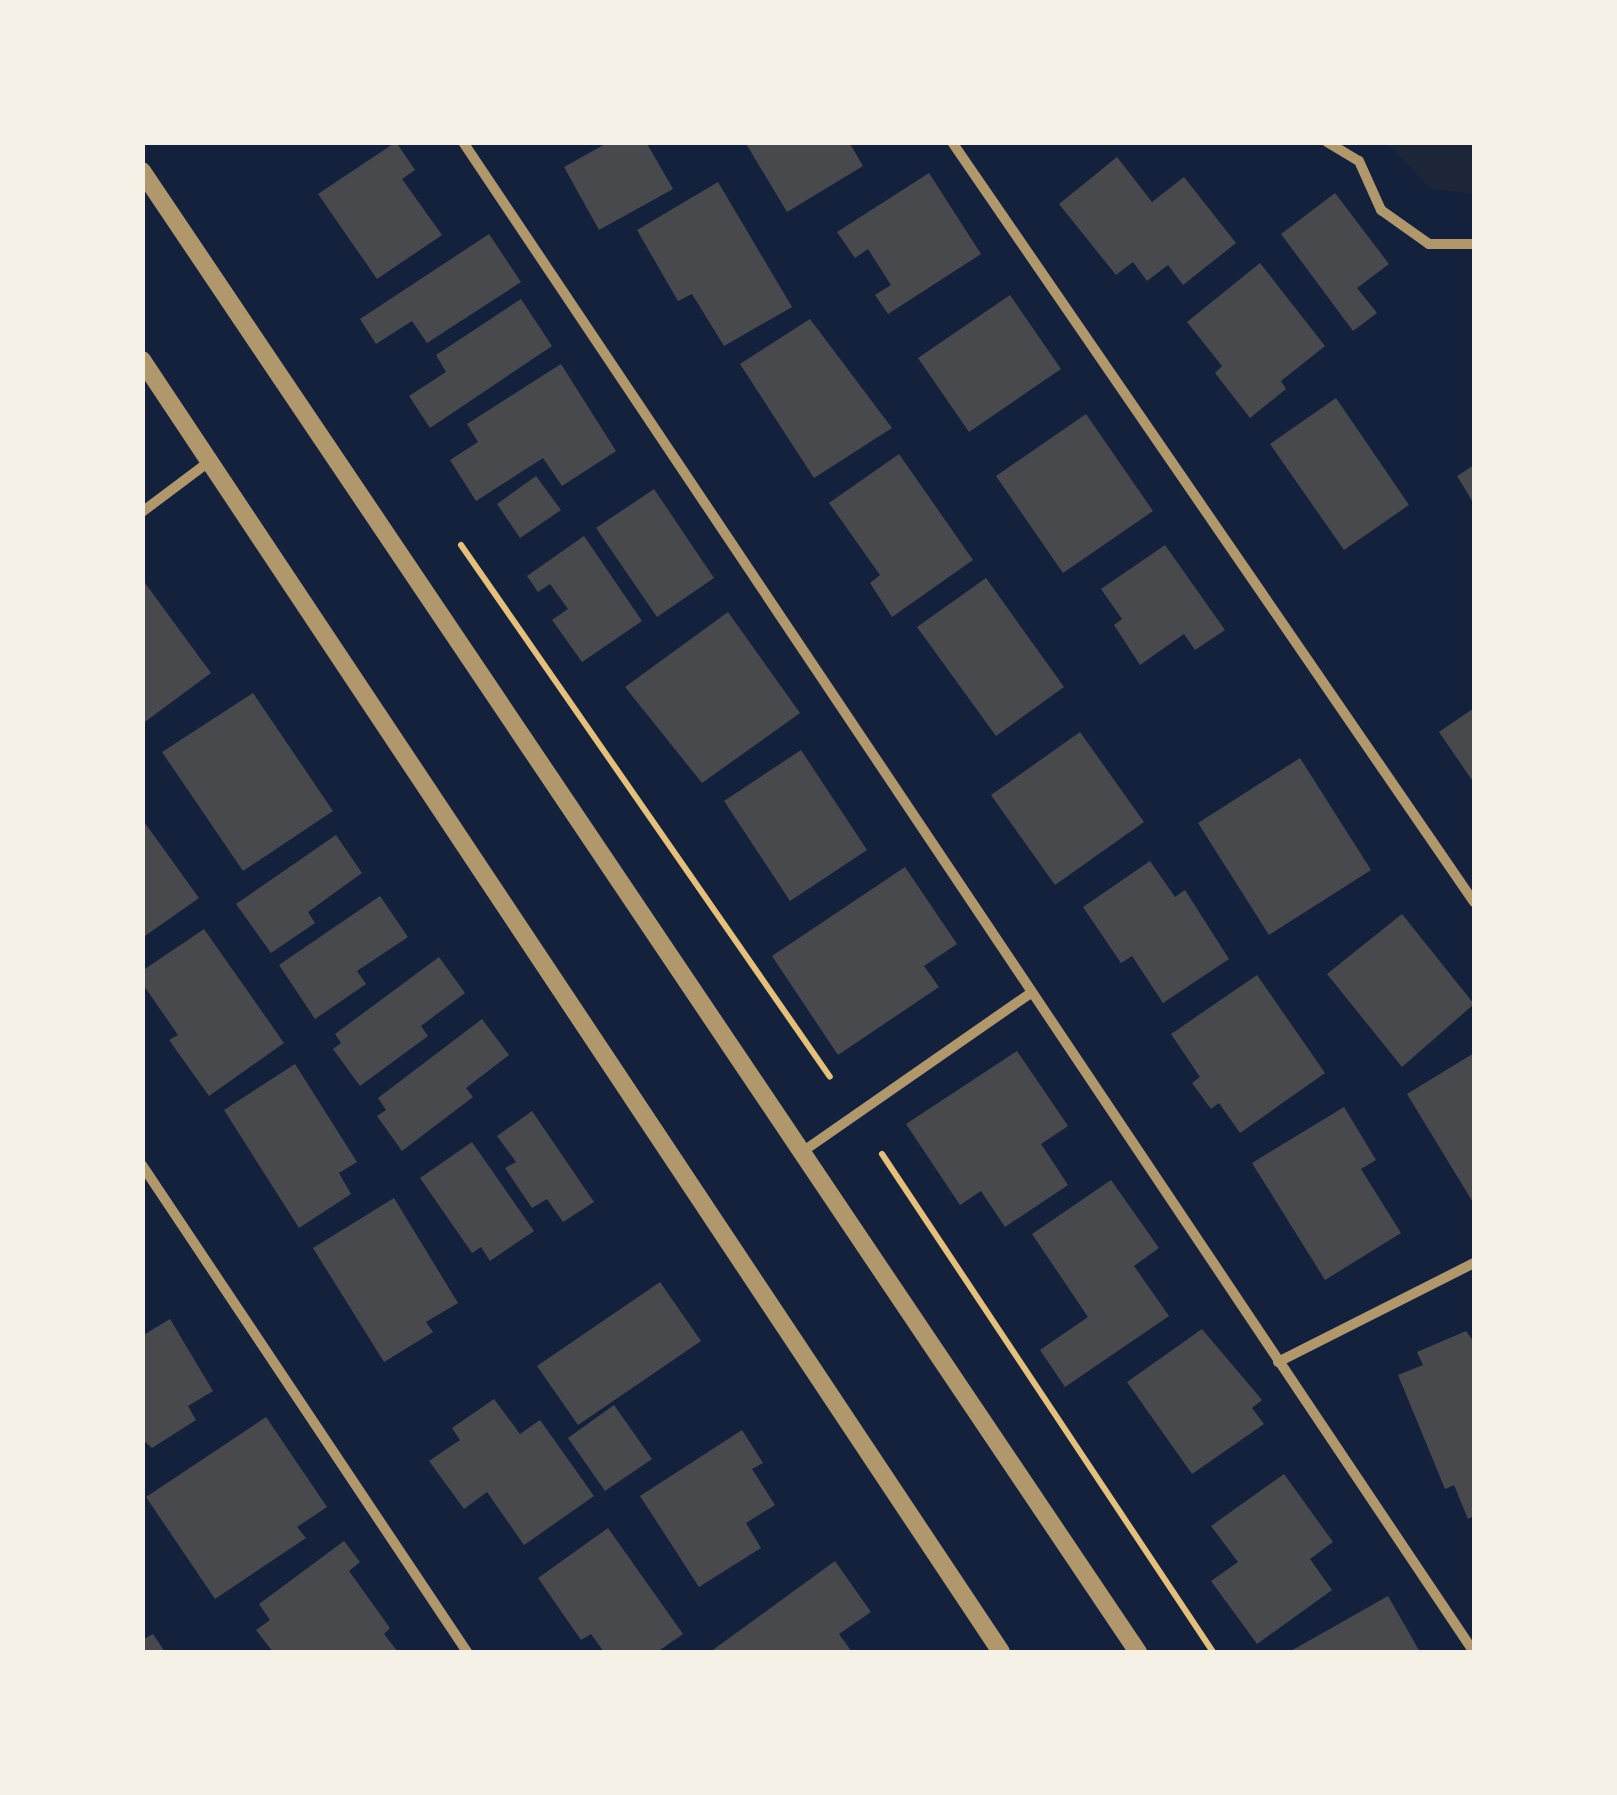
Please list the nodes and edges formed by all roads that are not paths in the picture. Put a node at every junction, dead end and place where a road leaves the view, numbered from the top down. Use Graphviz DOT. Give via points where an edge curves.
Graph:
graph roads {
  1 [pos="464,142"];
  2 [pos="952,142"];
  3 [pos="1327,142"];
  4 [pos="142,171"];
  5 [pos="1474,244"];
  6 [pos="142,360"];
  7 [pos="210,461"];
  8 [pos="142,512"];
  9 [pos="1474,902"];
  10 [pos="1031,993"];
  11 [pos="802,1152"];
  12 [pos="142,1165"];
  13 [pos="1474,1263"];
  14 [pos="1278,1362"];
  15 [pos="467,1652"];
  16 [pos="1001,1652"];
  17 [pos="1138,1652"];
  18 [pos="1474,1652"];
  1 -- 10 [label="street"];
  2 -- 9 [label="street"];
  3 -- 5 [label="street" via="1359,161 1381,210 1429,244"];
  4 -- 11 [label="street"];
  6 -- 7 [label="street"];
  7 -- 8 [label="street"];
  7 -- 16 [label="street"];
  10 -- 11 [label="street"];
  10 -- 14 [label="street"];
  11 -- 17 [label="street"];
  12 -- 15 [label="street"];
  13 -- 14 [label="street"];
  14 -- 18 [label="street"];
}
